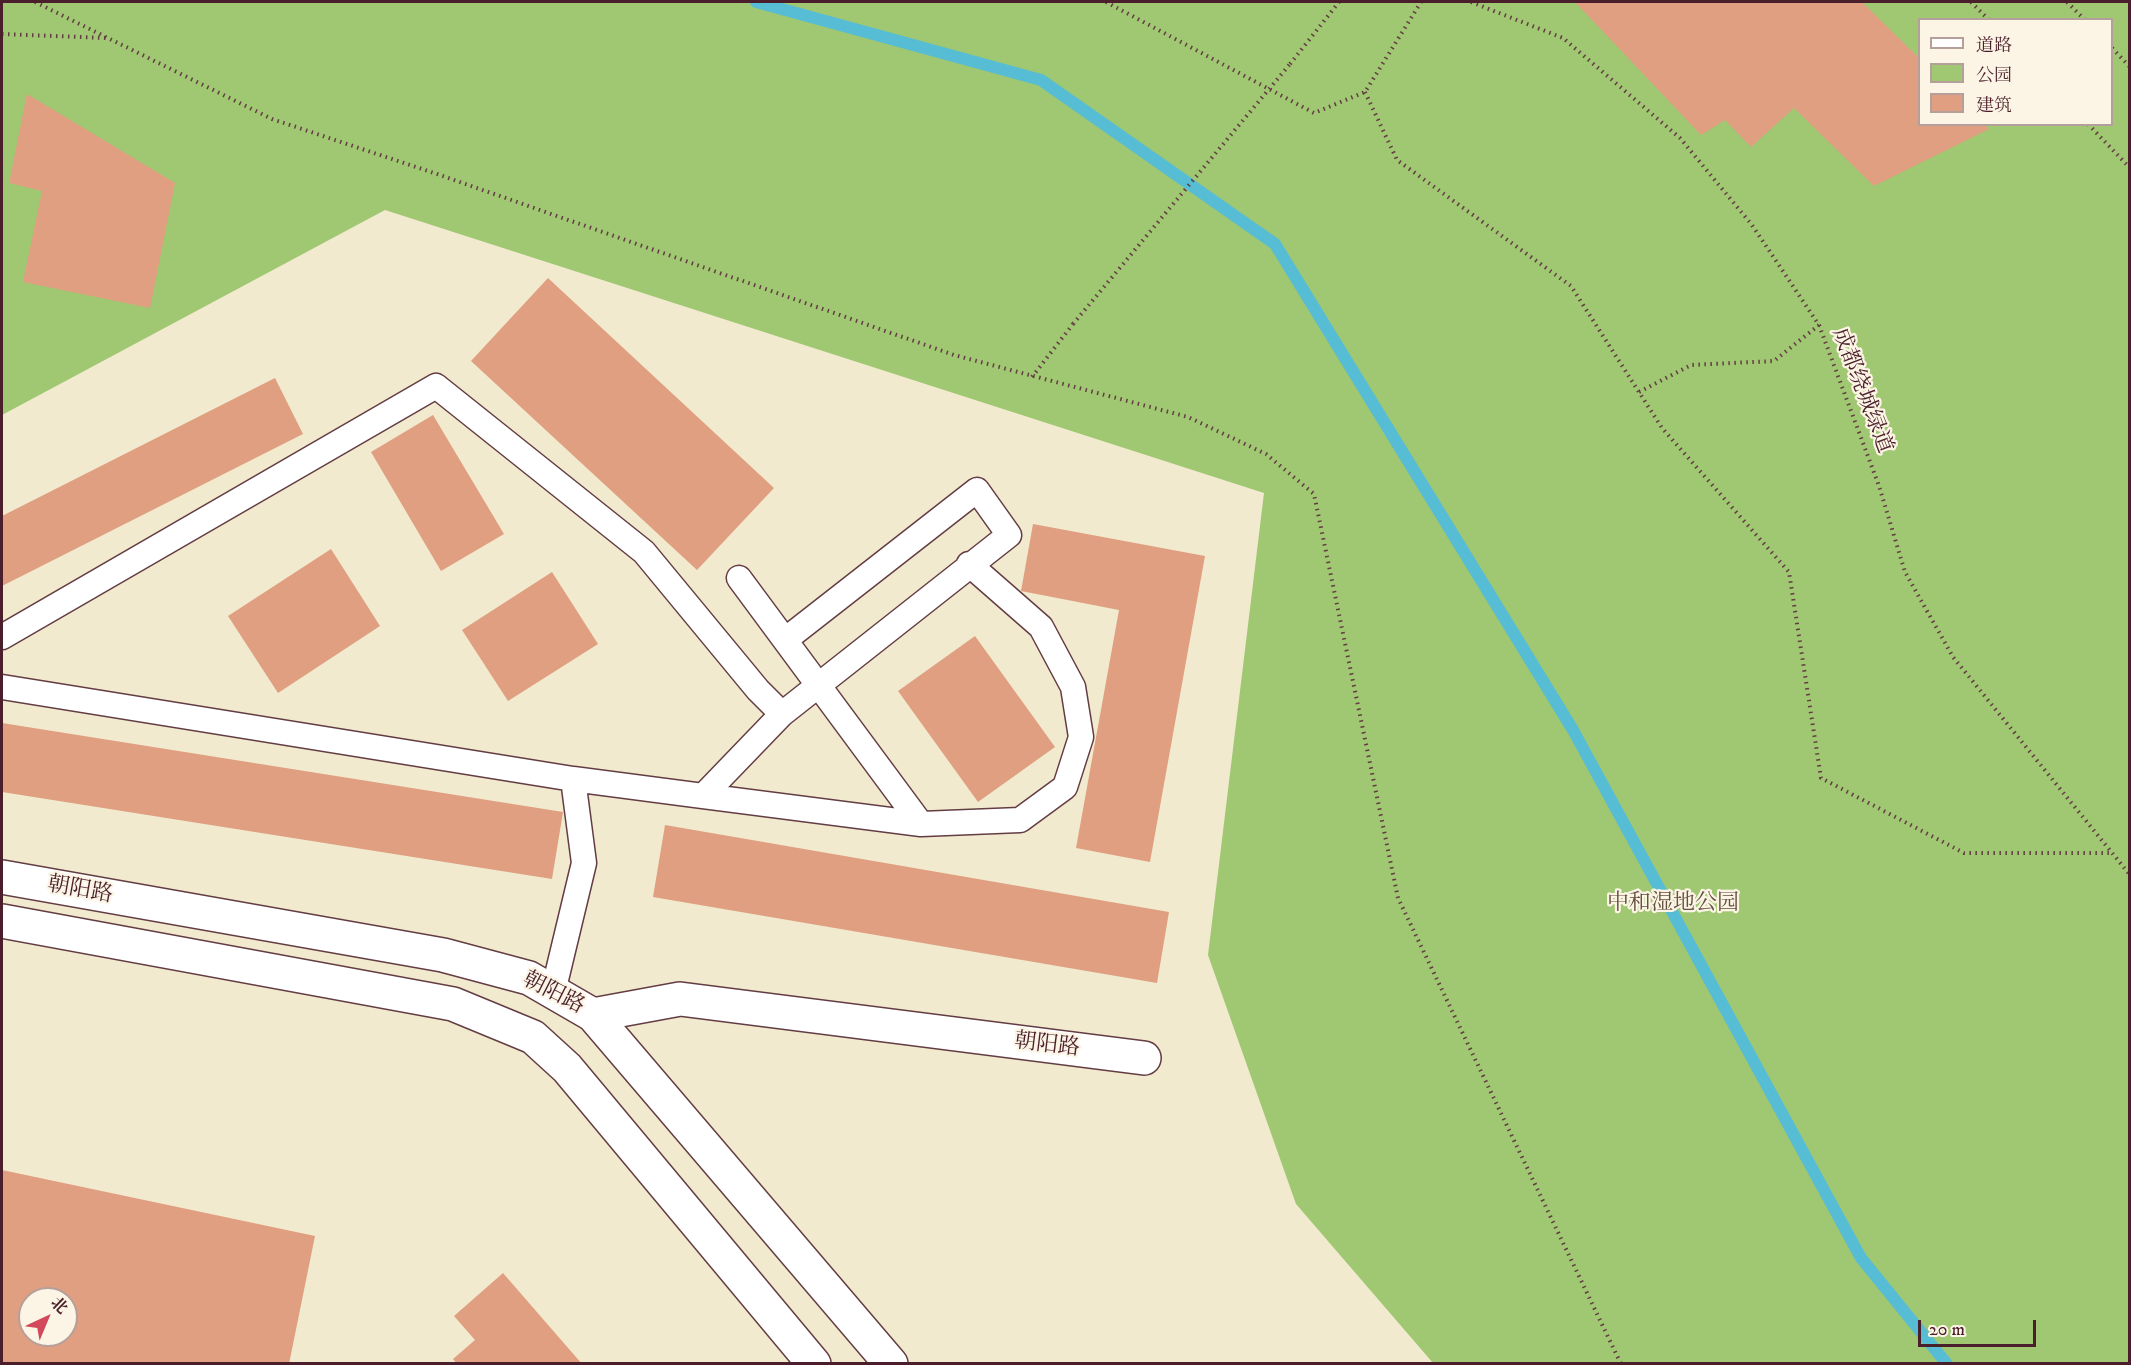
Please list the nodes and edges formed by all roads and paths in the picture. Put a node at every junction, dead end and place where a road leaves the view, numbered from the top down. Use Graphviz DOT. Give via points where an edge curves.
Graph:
graph roads {
  1 [pos="1106,2"];
  2 [pos="1339,2"];
  3 [pos="1421,2"];
  4 [pos="1471,2"];
  5 [pos="1971,2"];
  6 [pos="2067,2"];
  7 [pos="1987,18"];
  8 [pos="2083,18"];
  9 [pos="2,34"];
  10 [pos="107,38"];
  11 [pos="2113,49"];
  12 [pos="2130,67"];
  13 [pos="1365,92"];
  14 [pos="2090,126"];
  15 [pos="2130,168"];
  16 [pos="1819,325"];
  17 [pos="1032,377"];
  18 [pos="1639,392"];
  19 [pos="969,564"];
  20 [pos="739,578"];
  21 [pos="2,637"];
  22 [pos="785,640"];
  23 [pos="818,684"];
  24 [pos="2,687"];
  25 [pos="782,714"];
  26 [pos="573,780"];
  27 [pos="703,796"];
  28 [pos="921,824"];
  29 [pos="2112,853"];
  30 [pos="2130,875"];
  31 [pos="2,877"];
  32 [pos="2,921"];
  33 [pos="553,992"];
  34 [pos="593,1015"];
  35 [pos="1144,1058"];
  36 [pos="814,1364"];
  37 [pos="891,1364"];
  1 -- 13 [label="path" via="1314,113"];
  2 -- 17 [label="path, bridge"];
  3 -- 13 [label="path"];
  4 -- 16 [label="path, 成都绕城绿道" via="1563,38 1680,138 1752,225"];
  5 -- 7 [label="path"];
  6 -- 8 [label="path"];
  9 -- 10 [label="path"];
  11 -- 12 [label="path"];
  13 -- 18 [label="path" via="1397,160 1571,286"];
  14 -- 15 [label="path"];
  16 -- 18 [label="path" via="1774,361 1690,365"];
  16 -- 29 [label="path, 成都绕城绿道" via="1879,486 1905,572 1953,657"];
  18 -- 29 [label="path" via="1662,428 1789,572 1821,778 1964,853"];
  19 -- 22 [label="lane" via="1009,535 977,490"];
  19 -- 23 [label="lane"];
  19 -- 28 [label="lane" via="1041,627 1073,687 1081,736 1065,787 1020,820"];
  20 -- 22 [label="lane"];
  21 -- 25 [label="lane" via="435,386 644,552"];
  22 -- 23 [label="lane"];
  23 -- 25 [label="lane"];
  23 -- 28 [label="lane"];
  24 -- 26 [label="lane"];
  25 -- 27 [label="lane"];
  26 -- 27 [label="lane"];
  26 -- 33 [label="lane" via="584,864"];
  27 -- 28 [label="lane"];
  29 -- 30 [label="path, 成都绕城绿道"];
  31 -- 33 [label="main road, 朝阳路" via="443,955 529,978"];
  32 -- 36 [label="main road, 朝阳路" via="453,1004 533,1037 567,1068"];
  33 -- 34 [label="main road, 朝阳路"];
  34 -- 35 [label="main road, 朝阳路" via="680,999"];
  34 -- 37 [label="main road"];
}
